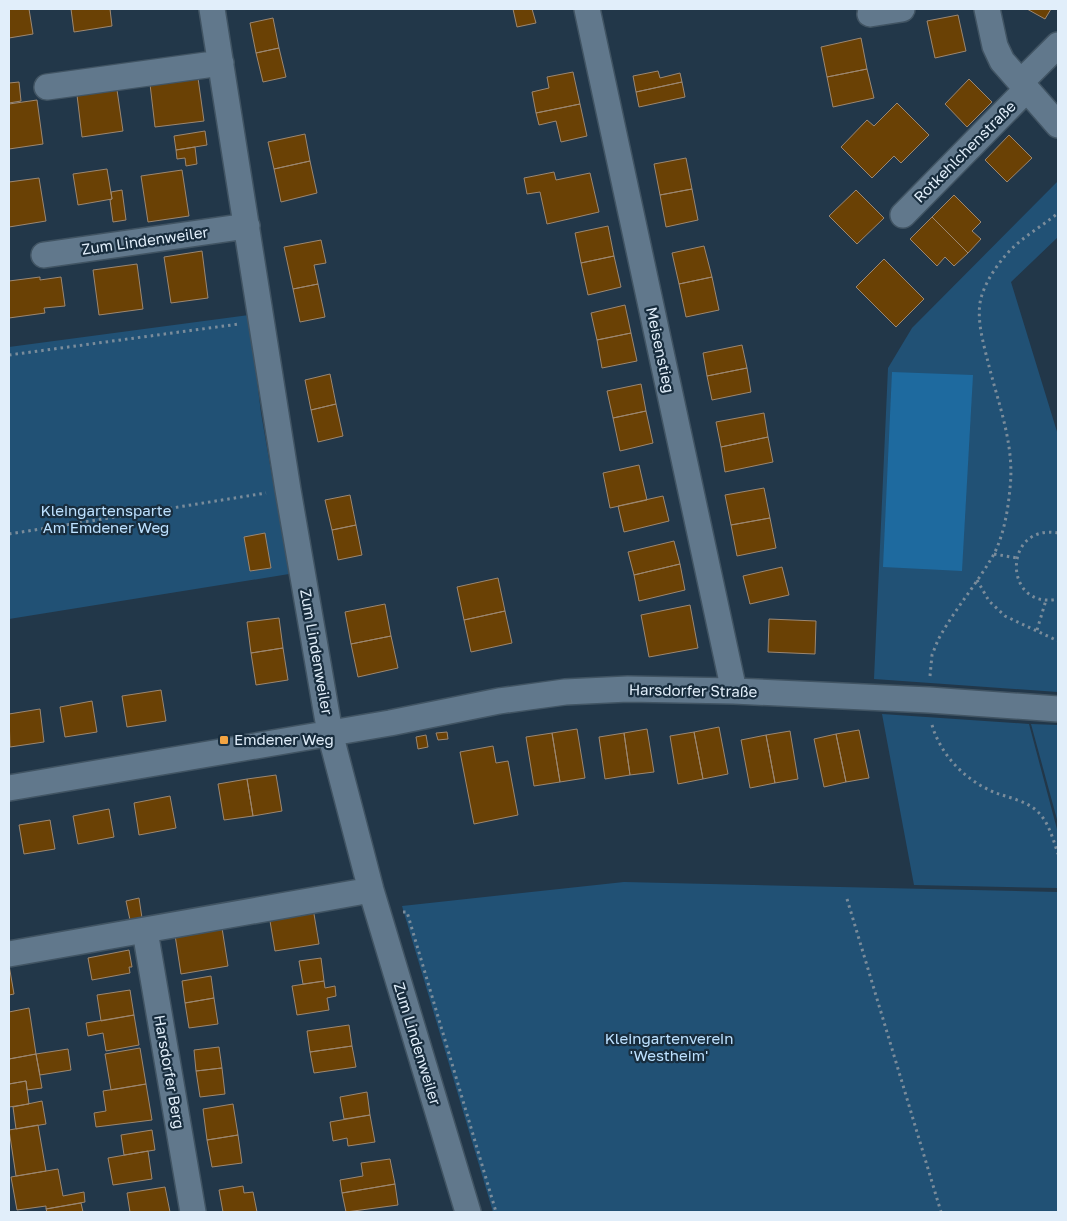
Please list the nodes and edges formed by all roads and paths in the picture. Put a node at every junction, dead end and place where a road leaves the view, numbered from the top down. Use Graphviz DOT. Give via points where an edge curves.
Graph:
graph roads {
  1 [pos="212,9"];
  2 [pos="587,9"];
  3 [pos="902,9"];
  4 [pos="987,9"];
  5 [pos="870,14"];
  6 [pos="1058,46"];
  7 [pos="221,63"];
  8 [pos="1024,85"];
  9 [pos="47,87"];
  10 [pos="1058,124"];
  11 [pos="1058,213"];
  12 [pos="903,215"];
  13 [pos="247,226"];
  14 [pos="44,255"];
  15 [pos="233,325"];
  16 [pos="9,355"];
  17 [pos="271,492"];
  18 [pos="1058,533"];
  19 [pos="9,534"];
  20 [pos="994,554"];
  21 [pos="1016,558"];
  22 [pos="977,579"];
  23 [pos="1058,599"];
  24 [pos="1046,600"];
  25 [pos="1038,630"];
  26 [pos="1058,641"];
  27 [pos="734,691"];
  28 [pos="929,700"];
  29 [pos="1058,708"];
  30 [pos="330,733"];
  31 [pos="9,788"];
  32 [pos="1058,854"];
  33 [pos="371,890"];
  34 [pos="847,898"];
  35 [pos="404,912"];
  36 [pos="145,931"];
  37 [pos="9,954"];
  38 [pos="194,1212"];
  39 [pos="468,1212"];
  40 [pos="496,1212"];
  41 [pos="941,1212"];
  1 -- 7 [label="street, Zum Lindenweiler"];
  2 -- 27 [label="street, Meisenstieg"];
  3 -- 5 [label="street"];
  4 -- 8 [label="street, Rotkehlchenstraße" via="998,53"];
  6 -- 8 [label="street"];
  7 -- 9 [label="street"];
  7 -- 13 [label="street, Zum Lindenweiler"];
  8 -- 10 [label="street, Rotkehlchenstraße"];
  8 -- 12 [label="street, Rotkehlchenstraße"];
  11 -- 20 [label="path" via="1005,256 980,300 982,339 1011,462 1005,523"];
  13 -- 14 [label="street, Zum Lindenweiler"];
  13 -- 30 [label="street, Zum Lindenweiler"];
  15 -- 16 [label="path"];
  17 -- 19 [label="path"];
  18 -- 21 [label="path" via="1033,537"];
  20 -- 21 [label="path"];
  20 -- 22 [label="path"];
  21 -- 24 [label="path" via="1016,570 1022,586 1035,597"];
  22 -- 25 [label="path" via="998,611"];
  22 -- 28 [label="path" via="935,647 930,663"];
  23 -- 24 [label="path"];
  24 -- 25 [label="path"];
  25 -- 26 [label="path"];
  27 -- 28 [label="street, Harsdorfer Straße"];
  27 -- 30 [label="street, Harsdorfer Straße" via="628,689 565,692 508,699"];
  28 -- 29 [label="street, Harsdorfer Straße"];
  28 -- 32 [label="path" via="935,734 951,761 984,787 1037,811 1047,824"];
  30 -- 31 [label="street"];
  30 -- 33 [label="street, Zum Lindenweiler"];
  33 -- 36 [label="street"];
  33 -- 39 [label="street, Zum Lindenweiler"];
  34 -- 41 [label="path"];
  35 -- 40 [label="path" via="407,912"];
  36 -- 37 [label="street"];
  36 -- 38 [label="street, Harsdorfer Berg"];
}
